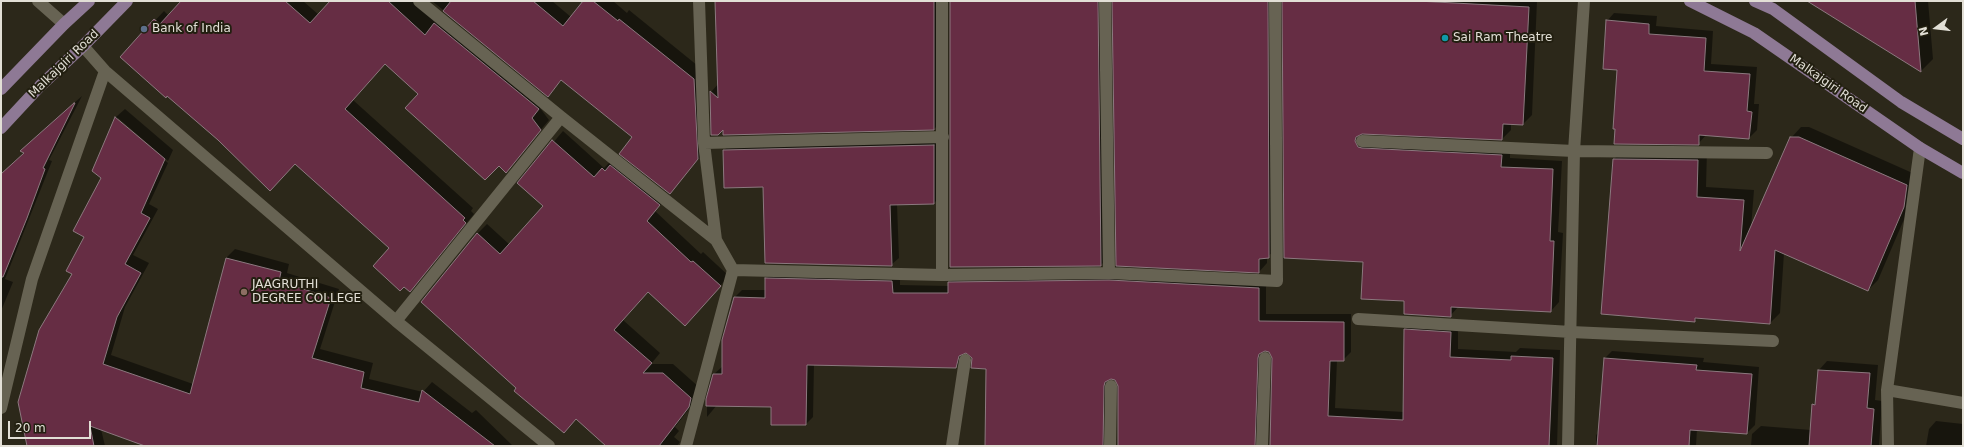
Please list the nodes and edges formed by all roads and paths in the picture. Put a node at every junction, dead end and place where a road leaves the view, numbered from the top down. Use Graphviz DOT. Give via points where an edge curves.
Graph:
graph roads {
  1 [pos="38,1"];
  2 [pos="89,1"];
  3 [pos="127,1"];
  4 [pos="419,1"];
  5 [pos="699,1"];
  6 [pos="942,1"];
  7 [pos="1105,1"];
  8 [pos="1275,1"];
  9 [pos="1584,1"];
  10 [pos="1690,1"];
  11 [pos="1756,1"];
  12 [pos="1774,5"];
  13 [pos="64,24"];
  14 [pos="83,46"];
  15 [pos="105,71"];
  16 [pos="1,89"];
  17 [pos="561,117"];
  18 [pos="1,128"];
  19 [pos="943,137"];
  20 [pos="1963,139"];
  21 [pos="1362,141"];
  22 [pos="704,143"];
  23 [pos="1920,148"];
  24 [pos="1574,151"];
  25 [pos="1767,154"];
  26 [pos="1963,173"];
  27 [pos="716,240"];
  28 [pos="733,270"];
  29 [pos="1109,274"];
  30 [pos="942,275"];
  31 [pos="1358,319"];
  32 [pos="396,321"];
  33 [pos="1571,332"];
  34 [pos="1773,341"];
  35 [pos="1266,358"];
  36 [pos="965,360"];
  37 [pos="1111,386"];
  38 [pos="1887,390"];
  39 [pos="1963,403"];
  40 [pos="1,408"];
  41 [pos="549,446"];
  42 [pos="686,446"];
  43 [pos="952,446"];
  44 [pos="1110,446"];
  45 [pos="1262,446"];
  46 [pos="1568,446"];
  47 [pos="1888,446"];
  1 -- 13 [label="street"];
  2 -- 13 [label="main road"];
  3 -- 14 [label="main road, Malkajgiri Road"];
  4 -- 17 [label="street"];
  5 -- 22 [label="street"];
  6 -- 19 [label="street"];
  7 -- 29 [label="street"];
  8 -- 29 [label="street" via="1277,281"];
  9 -- 24 [label="street"];
  10 -- 23 [label="main road, Malkajgiri Road" via="1754,33"];
  11 -- 12 [label="main road"];
  12 -- 20 [label="main road" via="1901,102"];
  13 -- 16 [label="main road"];
  14 -- 15 [label="street"];
  14 -- 18 [label="main road, Malkajgiri Road" via="40,86"];
  15 -- 32 [label="street"];
  15 -- 40 [label="street" via="32,279"];
  17 -- 27 [label="street"];
  17 -- 32 [label="street"];
  19 -- 22 [label="street"];
  19 -- 30 [label="street"];
  21 -- 24 [label="street"];
  22 -- 27 [label="street"];
  23 -- 26 [label="main road, Malkajgiri Road"];
  23 -- 38 [label="street"];
  24 -- 25 [label="street"];
  24 -- 33 [label="street"];
  27 -- 28 [label="street"];
  28 -- 30 [label="street"];
  28 -- 42 [label="street"];
  29 -- 30 [label="street"];
  31 -- 33 [label="street"];
  32 -- 41 [label="street"];
  33 -- 34 [label="street"];
  33 -- 46 [label="street"];
  35 -- 45 [label="street"];
  36 -- 43 [label="street"];
  37 -- 44 [label="street"];
  38 -- 39 [label="street"];
  38 -- 47 [label="street"];
}
